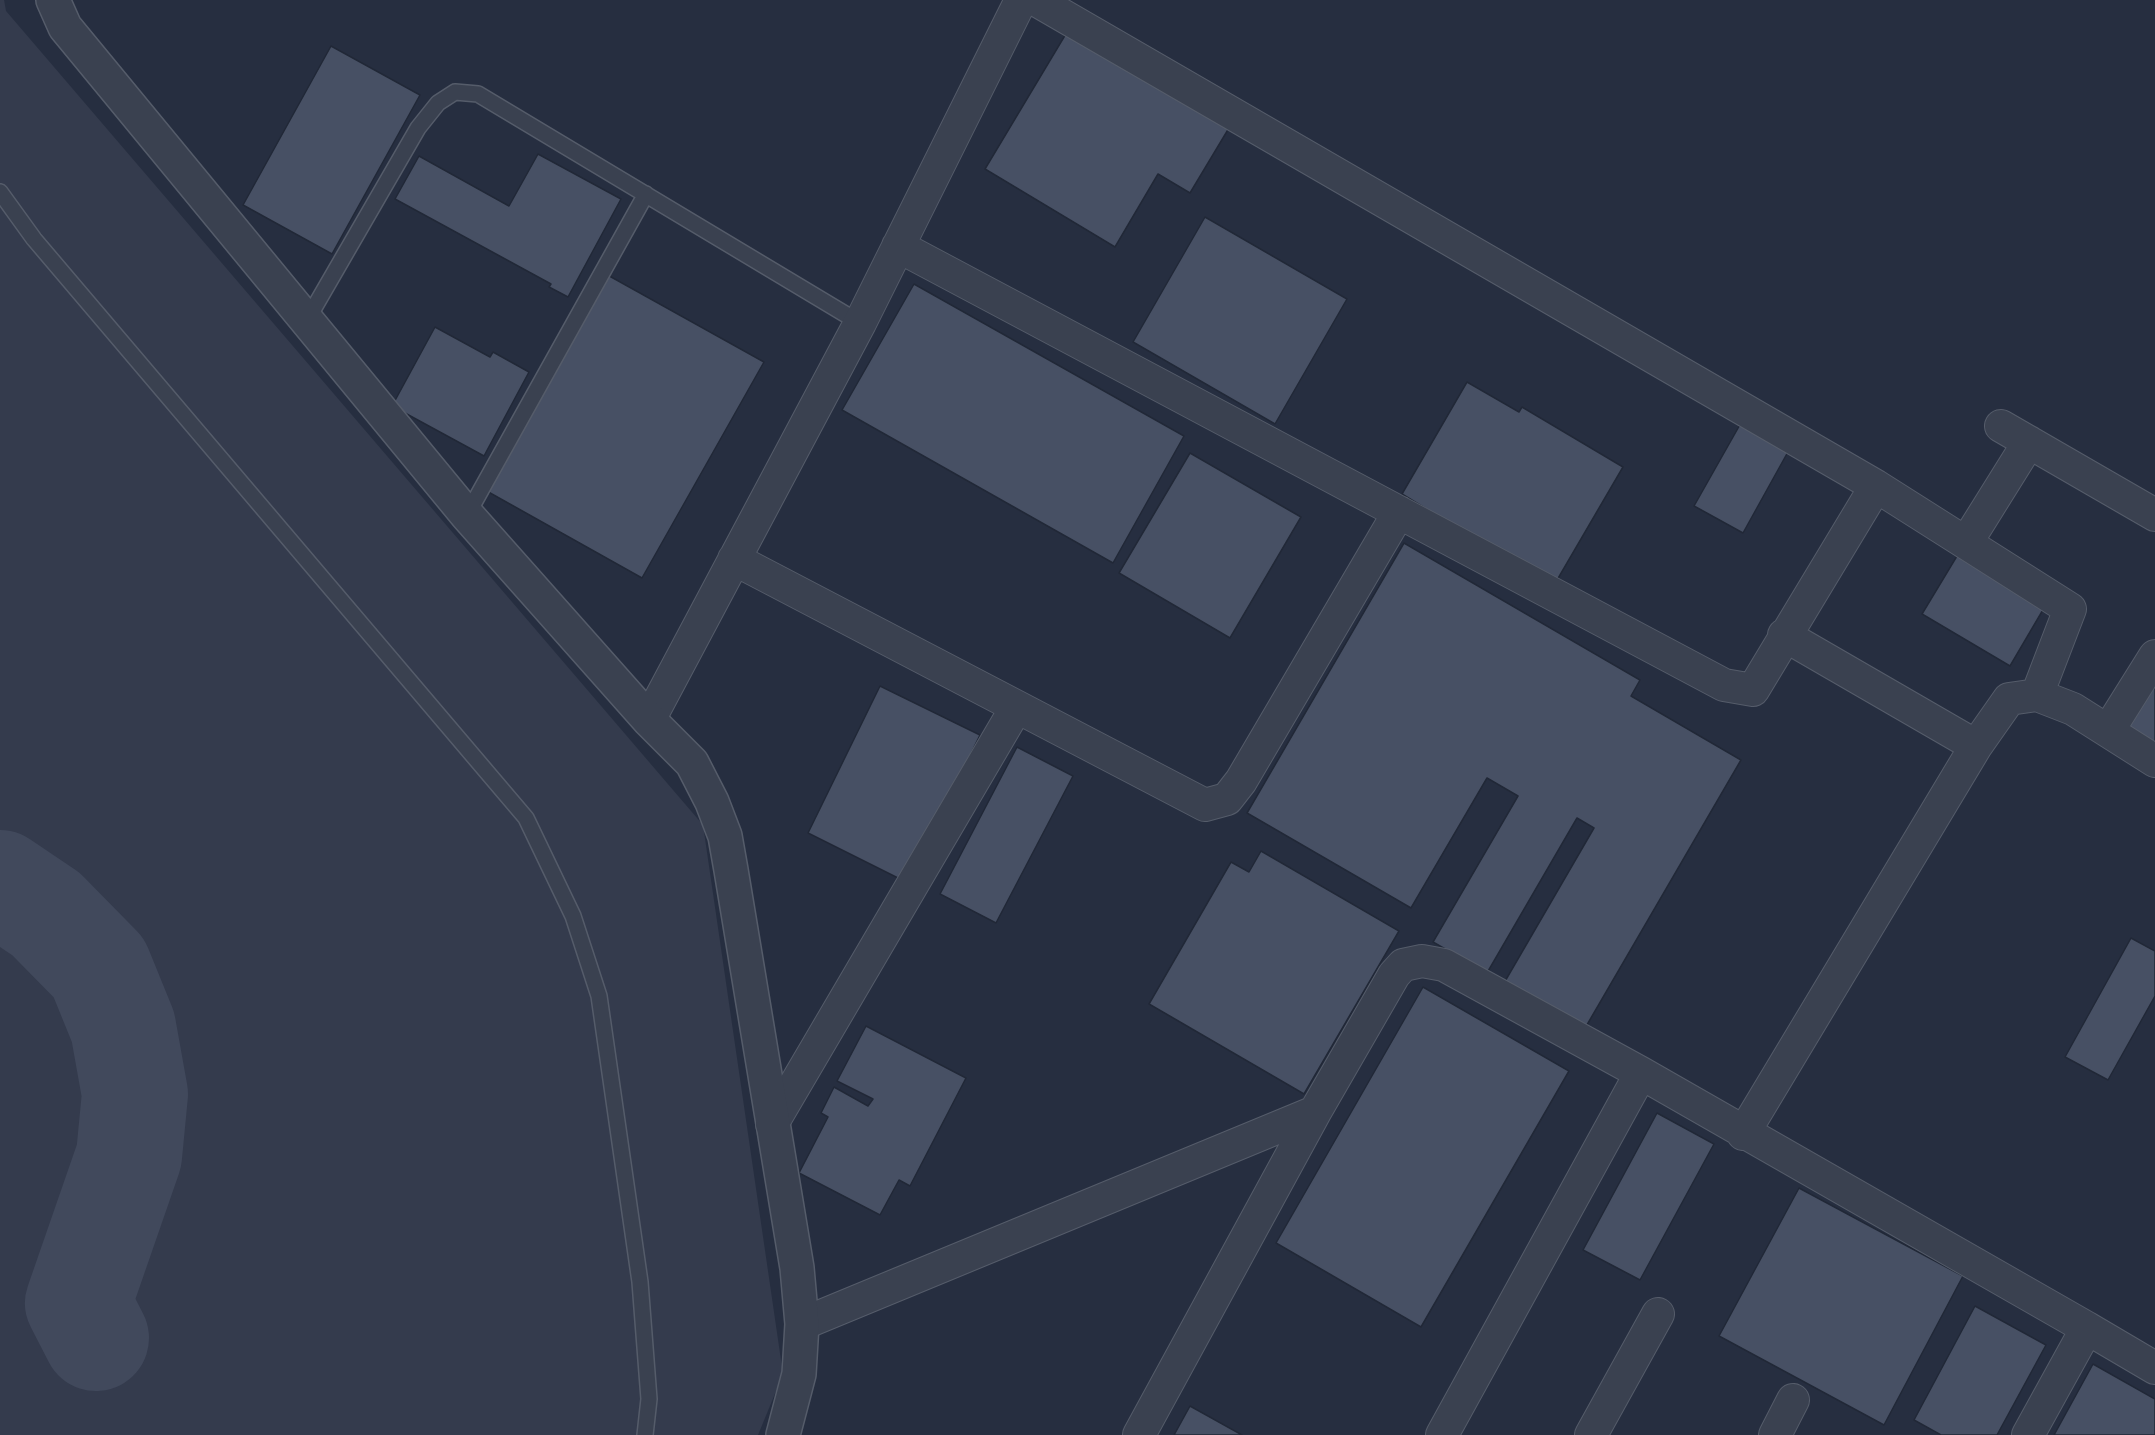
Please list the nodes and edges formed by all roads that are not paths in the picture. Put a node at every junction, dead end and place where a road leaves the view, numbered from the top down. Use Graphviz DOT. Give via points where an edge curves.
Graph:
graph roads {
  1 [pos="53,0"];
  2 [pos="1021,0"];
  3 [pos="1036,0"];
  4 [pos="0,192"];
  5 [pos="646,195"];
  6 [pos="898,246"];
  7 [pos="307,320"];
  8 [pos="860,323"];
  9 [pos="2001,426"];
  10 [pos="2029,442"];
  11 [pos="1876,486"];
  12 [pos="1399,512"];
  13 [pos="467,515"];
  14 [pos="2155,515"];
  15 [pos="1966,543"];
  16 [pos="734,559"];
  17 [pos="1784,635"];
  18 [pos="2155,656"];
  19 [pos="2037,695"];
  20 [pos="1016,708"];
  21 [pos="648,720"];
  22 [pos="2108,731"];
  23 [pos="1976,746"];
  24 [pos="2155,761"];
  25 [pos="1641,1073"];
  26 [pos="1316,1112"];
  27 [pos="772,1124"];
  28 [pos="1743,1134"];
  29 [pos="1658,1314"];
  30 [pos="802,1324"];
  31 [pos="2087,1328"];
  32 [pos="2155,1368"];
  33 [pos="1793,1400"];
  34 [pos="645,1435"];
  35 [pos="783,1435"];
  36 [pos="1139,1435"];
  37 [pos="1442,1435"];
  38 [pos="1591,1435"];
  39 [pos="1775,1435"];
  40 [pos="2028,1435"];
  1 -- 7 [label="street" via="65,27"];
  2 -- 6 [label="street"];
  3 -- 11 [label="street"];
  4 -- 34 [label="lane" via="34,239 526,818 573,916 599,996 640,1282 649,1399"];
  5 -- 7 [label="lane" via="478,94 455,92 438,103 418,128"];
  5 -- 8 [label="lane"];
  5 -- 13 [label="lane"];
  6 -- 8 [label="street"];
  6 -- 12 [label="street"];
  7 -- 13 [label="street"];
  8 -- 16 [label="street"];
  9 -- 10 [label="street"];
  10 -- 14 [label="street"];
  10 -- 15 [label="street"];
  11 -- 15 [label="street"];
  11 -- 17 [label="street"];
  12 -- 17 [label="street" via="1724,685 1753,690"];
  12 -- 20 [label="street" via="1227,799 1205,805 1183,796"];
  13 -- 21 [label="street"];
  15 -- 19 [label="street" via="2070,609"];
  16 -- 20 [label="street"];
  16 -- 21 [label="street"];
  17 -- 23 [label="street"];
  18 -- 22 [label="street"];
  19 -- 22 [label="street" via="2073,709"];
  19 -- 23 [label="street" via="2010,699"];
  20 -- 27 [label="street"];
  21 -- 27 [label="street" via="692,763 725,836"];
  22 -- 24 [label="street"];
  23 -- 28 [label="street"];
  25 -- 26 [label="street" via="1444,965 1422,961 1403,964 1394,975"];
  25 -- 28 [label="street"];
  25 -- 37 [label="street"];
  26 -- 30 [label="street"];
  26 -- 36 [label="street"];
  27 -- 30 [label="street" via="797,1268"];
  28 -- 31 [label="street"];
  29 -- 38 [label="street"];
  30 -- 35 [label="street" via="799,1374"];
  31 -- 32 [label="street"];
  31 -- 40 [label="street"];
  33 -- 39 [label="street"];
}
